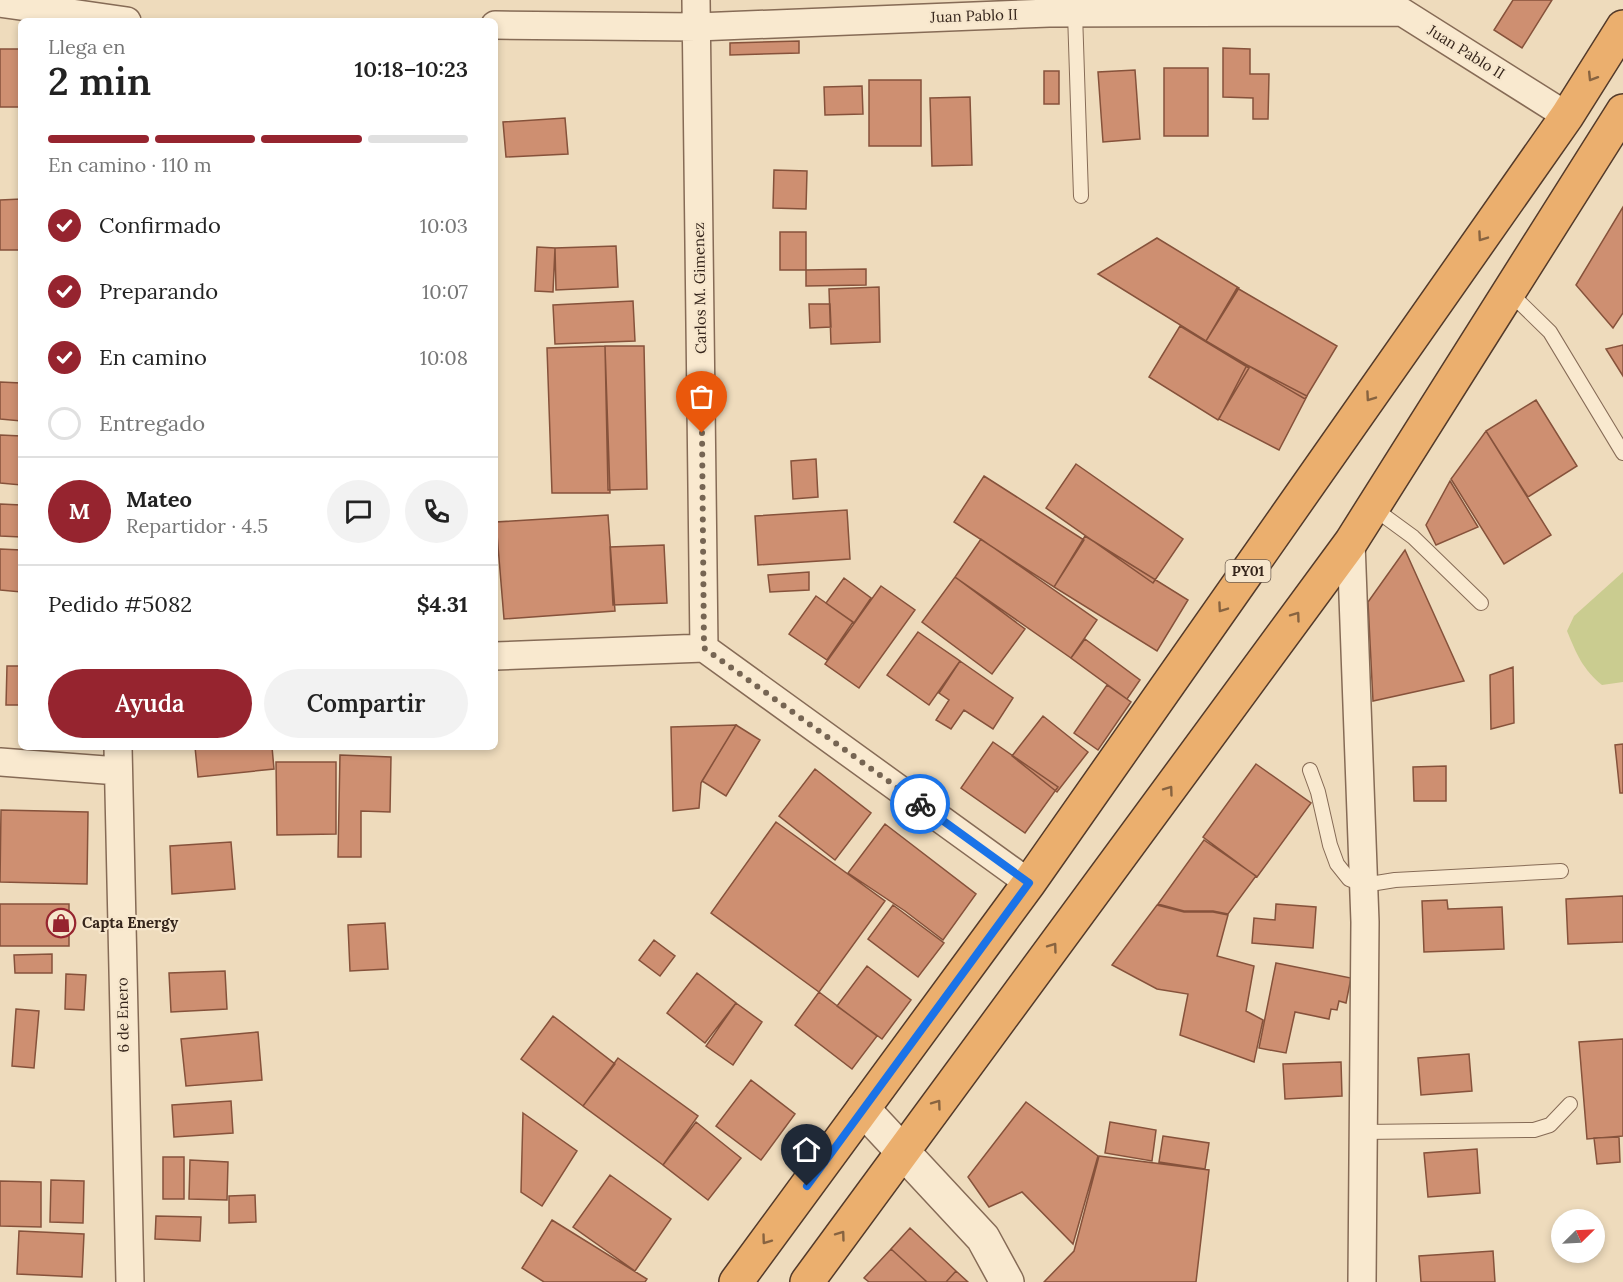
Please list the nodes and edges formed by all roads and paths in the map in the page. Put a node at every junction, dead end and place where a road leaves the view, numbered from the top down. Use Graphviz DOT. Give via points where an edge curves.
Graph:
graph roads {
  1 [pos="122,0"];
  2 [pos="696,0"];
  3 [pos="0,3"];
  4 [pos="1402,6"];
  5 [pos="1058,9"];
  6 [pos="103,18"];
  7 [pos="124,18"];
  8 [pos="498,25"];
  9 [pos="697,27"];
  10 [pos="1623,27"];
  11 [pos="1623,111"];
  12 [pos="1567,116"];
  13 [pos="1081,196"];
  14 [pos="1509,292"];
  15 [pos="1623,453"];
  16 [pos="1372,507"];
  17 [pos="1351,542"];
  18 [pos="1481,603"];
  19 [pos="704,648"];
  20 [pos="498,656"];
  21 [pos="118,759"];
  22 [pos="0,762"];
  23 [pos="1310,770"];
  24 [pos="1561,871"];
  25 [pos="1029,883"];
  26 [pos="1364,885"];
  27 [pos="1570,1104"];
  28 [pos="863,1109"];
  29 [pos="1364,1132"];
  30 [pos="903,1151"];
  31 [pos="130,1282"];
  32 [pos="736,1282"];
  33 [pos="807,1282"];
  34 [pos="1007,1282"];
  35 [pos="1362,1282"];
  1 -- 7 [label="street"];
  2 -- 9 [label="street, Carlos M. Gimenez"];
  3 -- 6 [label="street"];
  4 -- 5 [label="street, Juan Pablo II"];
  4 -- 12 [label="street, Juan Pablo II"];
  5 -- 9 [label="street, Juan Pablo II"];
  5 -- 13 [label="lane"];
  8 -- 9 [label="street, Juan Pablo II"];
  9 -- 19 [label="street, Carlos M. Gimenez"];
  10 -- 12 [label="highway, PY01, one-way"];
  11 -- 14 [label="highway"];
  12 -- 25 [label="highway, PY01, one-way"];
  14 -- 15 [label="lane" via="1550,332"];
  14 -- 16 [label="highway"];
  16 -- 17 [label="highway"];
  16 -- 18 [label="lane" via="1413,537"];
  17 -- 26 [label="street"];
  30 -- 17 [label="highway, one-way"];
  19 -- 20 [label="street"];
  19 -- 25 [label="street"];
  21 -- 22 [label="street"];
  21 -- 31 [label="street, 6 de Enero"];
  23 -- 26 [label="lane" via="1337,864 1348,879"];
  24 -- 26 [label="lane"];
  25 -- 28 [label="highway, PY01"];
  26 -- 29 [label="street"];
  27 -- 29 [label="lane" via="1550,1125 1534,1130"];
  28 -- 30 [label="street"];
  28 -- 32 [label="highway, PY01, one-way"];
  29 -- 35 [label="street"];
  33 -- 30 [label="highway, one-way"];
  30 -- 34 [label="street" via="983,1238"];
}
